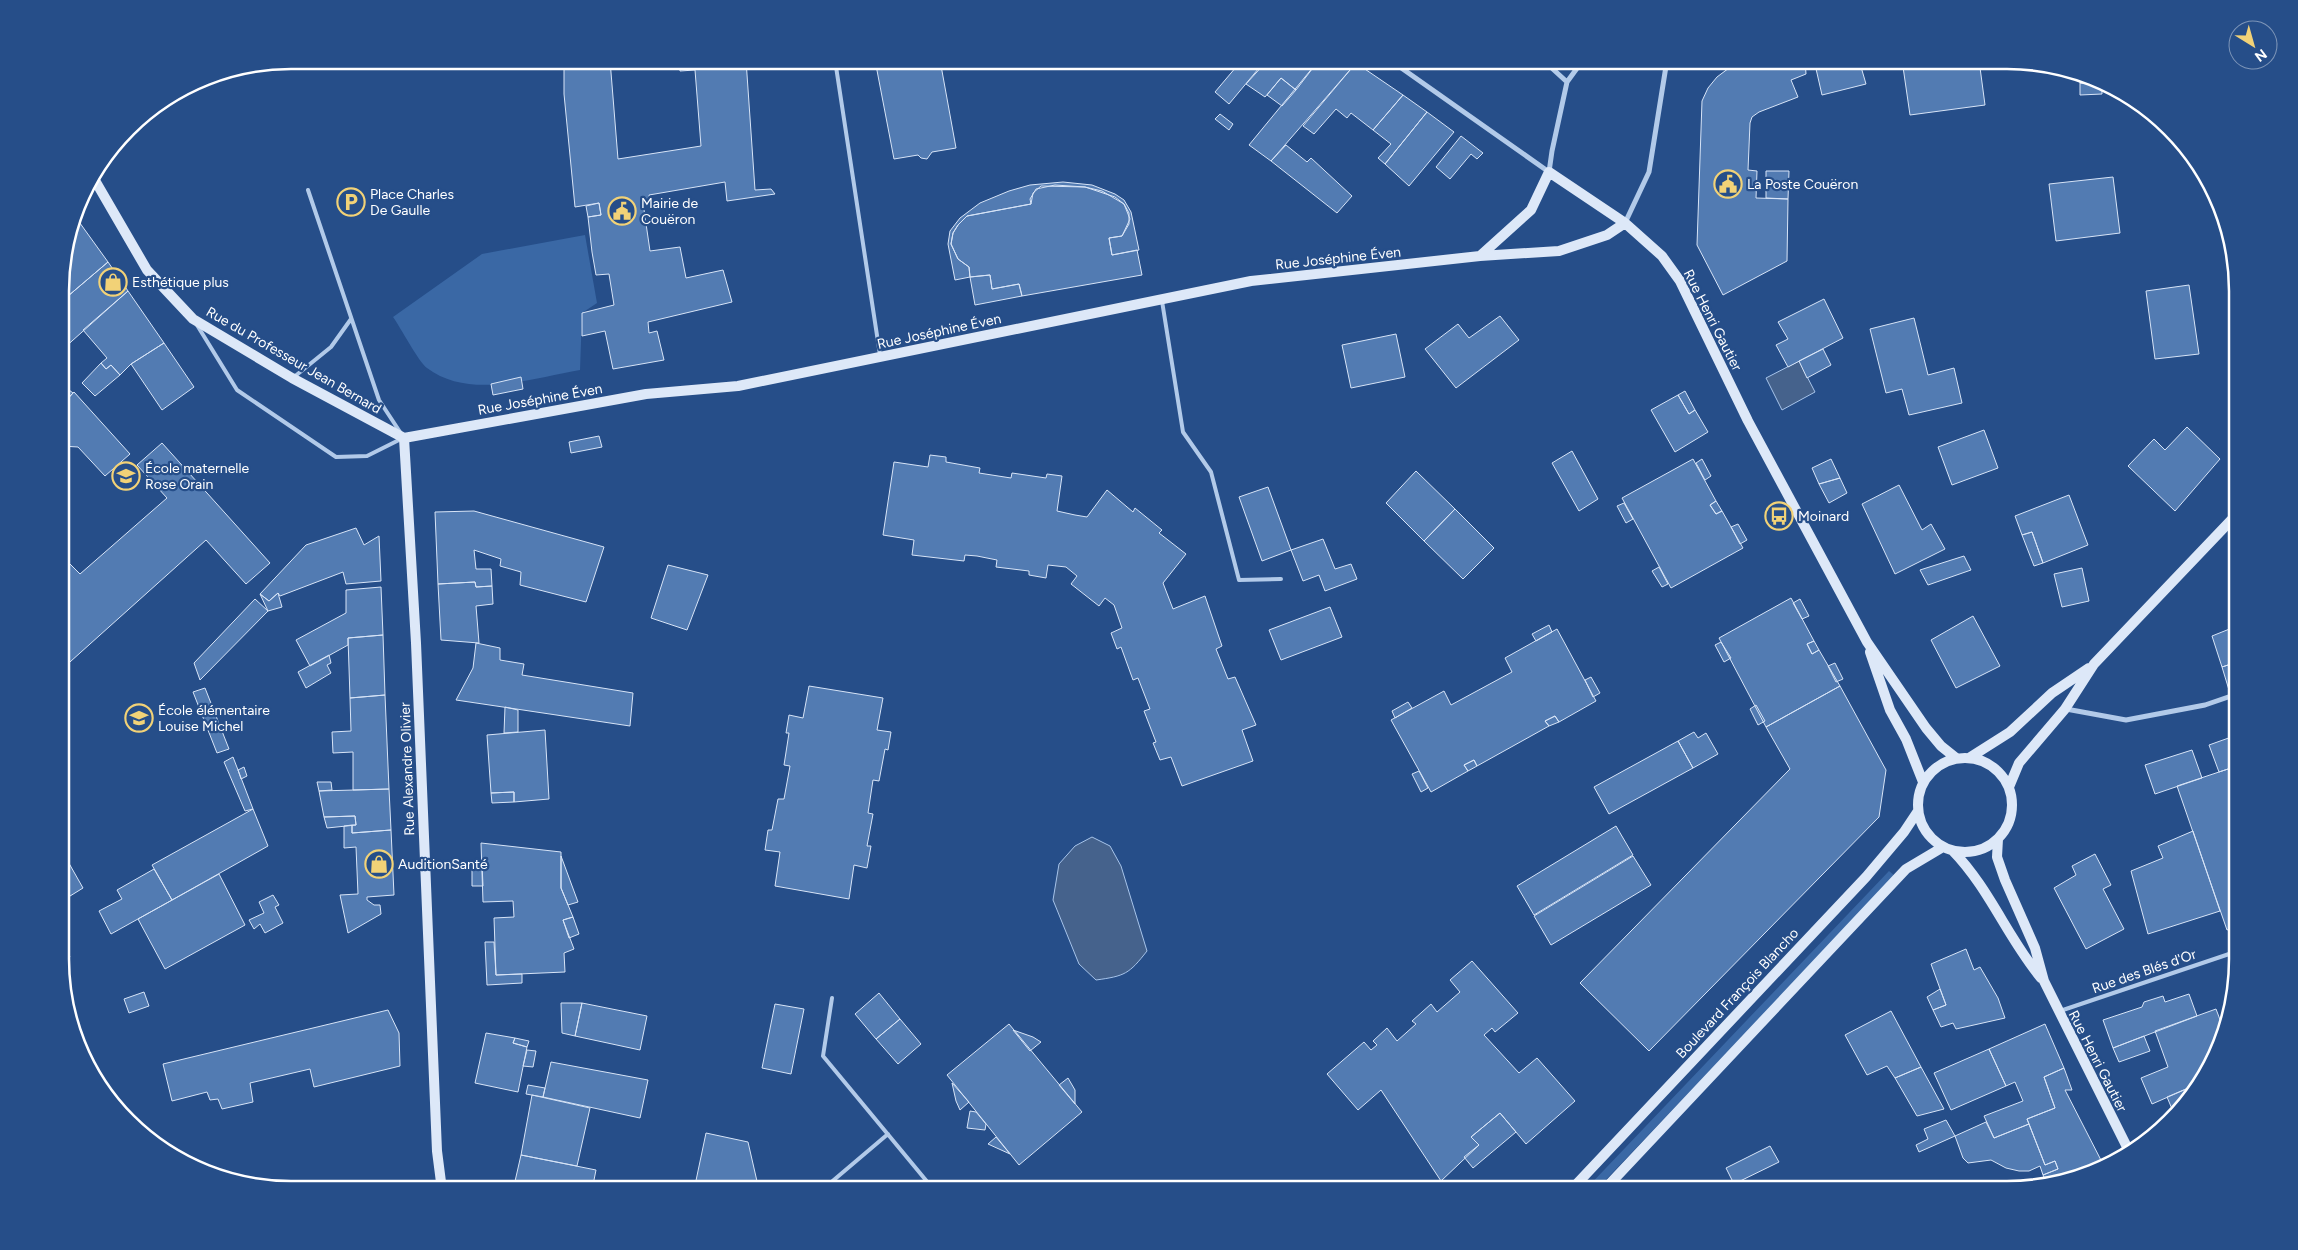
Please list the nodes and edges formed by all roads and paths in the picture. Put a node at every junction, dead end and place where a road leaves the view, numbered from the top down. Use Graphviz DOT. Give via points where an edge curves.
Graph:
graph roads {
  1 [pos="836,69"];
  2 [pos="1403,69"];
  3 [pos="1553,69"];
  4 [pos="1576,69"];
  5 [pos="1665,69"];
  6 [pos="1567,82"];
  7 [pos="1549,172"];
  8 [pos="97,184"];
  9 [pos="308,190"];
  10 [pos="1625,223"];
  11 [pos="1480,256"];
  12 [pos="1162,298"];
  13 [pos="193,319"];
  14 [pos="351,319"];
  15 [pos="880,357"];
  16 [pos="292,378"];
  17 [pos="404,438"];
  18 [pos="2229,522"];
  19 [pos="1281,579"];
  20 [pos="1867,642"];
  21 [pos="2094,664"];
  22 [pos="2229,697"];
  23 [pos="2065,708"];
  24 [pos="1956,758"];
  25 [pos="1969,758"];
  26 [pos="1923,782"];
  27 [pos="2009,787"];
  28 [pos="1918,810"];
  29 [pos="1998,839"];
  30 [pos="1947,849"];
  31 [pos="2229,954"];
  32 [pos="2044,981"];
  33 [pos="832,998"];
  34 [pos="2058,1012"];
  35 [pos="888,1134"];
  36 [pos="2126,1146"];
  37 [pos="441,1181"];
  38 [pos="833,1181"];
  39 [pos="927,1181"];
  40 [pos="1579,1181"];
  41 [pos="1612,1181"];
  1 -- 15 [label="lane"];
  2 -- 7 [label="street, Rue Henri Gautier"];
  3 -- 6 [label="street"];
  4 -- 6 [label="street"];
  5 -- 10 [label="street" via="1649,172"];
  6 -- 7 [label="street"];
  7 -- 10 [label="street, Rue Henri Gautier"];
  7 -- 11 [label="street" via="1531,210"];
  8 -- 13 [label="street, Rue du Professeur Jean Bernard" via="146,270"];
  9 -- 14 [label="lane"];
  10 -- 11 [label="street, Rue Joséphine Éven" via="1607,236 1559,251"];
  10 -- 20 [label="street, Rue Henri Gautier" via="1662,256 1680,281 1753,430"];
  11 -- 12 [label="street, Rue Joséphine Éven" via="1252,281"];
  12 -- 15 [label="street, Rue Joséphine Éven"];
  12 -- 19 [label="lane" via="1183,432 1211,472 1239,580"];
  13 -- 16 [label="street, Rue du Professeur Jean Bernard"];
  13 -- 17 [label="lane" via="237,390 336,457 367,456"];
  14 -- 16 [label="lane" via="331,347"];
  14 -- 17 [label="lane" via="380,400"];
  15 -- 17 [label="street, Rue Joséphine Éven" via="738,386 646,394"];
  16 -- 17 [label="street, Rue du Professeur Jean Bernard"];
  17 -- 37 [label="street, Rue Alexandre Olivier"];
  18 -- 21 [label="street"];
  20 -- 24 [label="street, Rue Henri Gautier" via="1926,728"];
  20 -- 26 [label="street, Rue Henri Gautier" via="1890,710"];
  21 -- 23 [label="street"];
  21 -- 25 [label="street" via="2052,693 2010,732"];
  22 -- 23 [label="street" via="2205,706 2126,720"];
  23 -- 27 [label="street" via="2019,763"];
  24 -- 25 [label="street"];
  24 -- 26 [label="street" via="1934,769"];
  25 -- 27 [label="street" via="1993,767"];
  26 -- 28 [label="street" via="1917,800"];
  27 -- 29 [label="street" via="2009,820"];
  28 -- 30 [label="street" via="1928,835"];
  28 -- 40 [label="street, Boulevard François Blancho" via="1866,877"];
  29 -- 30 [label="street" via="1972,852"];
  29 -- 32 [label="street, Rue Henri Gautier" via="1997,857 2035,948"];
  30 -- 32 [label="street, Rue Henri Gautier" via="1970,869 1985,889 2022,955"];
  30 -- 41 [label="street" via="1906,869"];
  31 -- 34 [label="lane, Rue des Blés d'Or"];
  32 -- 34 [label="street, Rue Henri Gautier"];
  33 -- 35 [label="lane" via="823,1056"];
  34 -- 36 [label="street, Rue Henri Gautier"];
  35 -- 38 [label="lane"];
  35 -- 39 [label="lane"];
}
